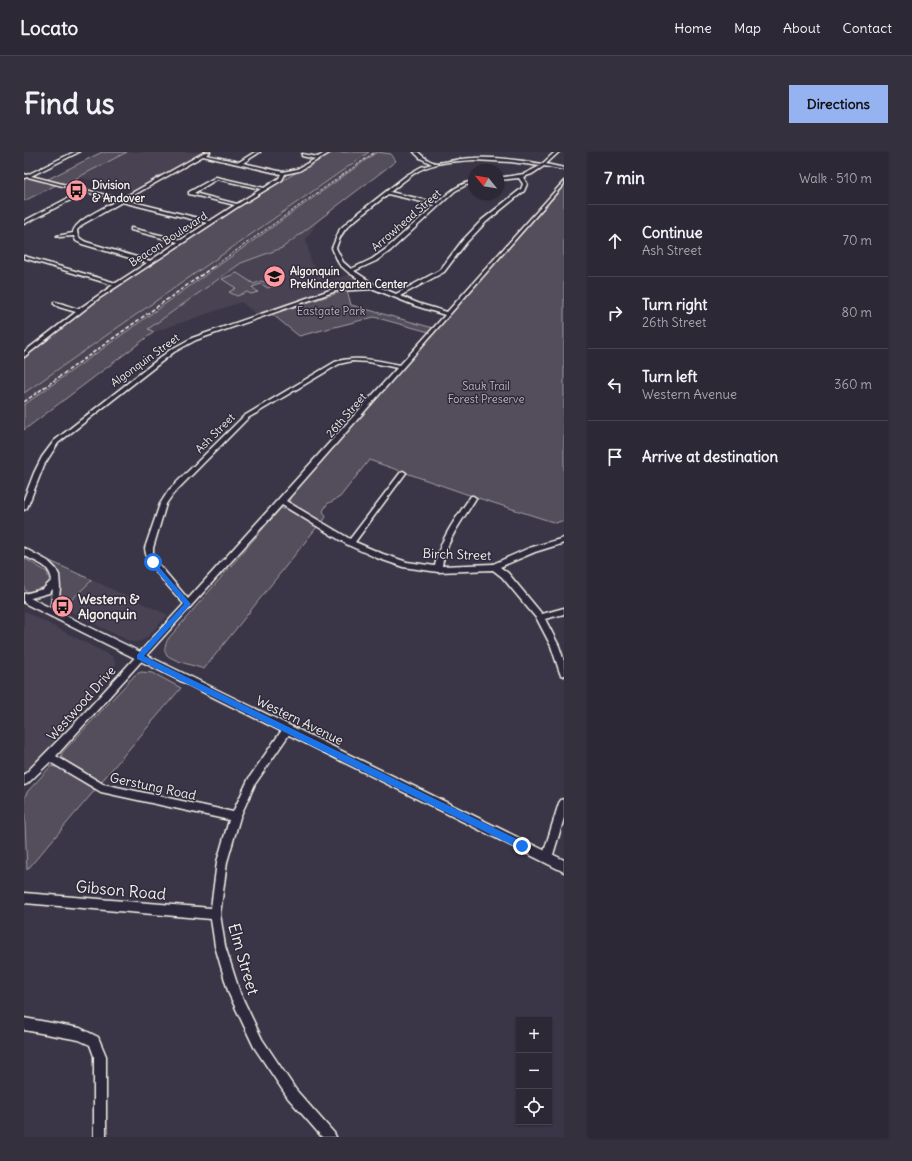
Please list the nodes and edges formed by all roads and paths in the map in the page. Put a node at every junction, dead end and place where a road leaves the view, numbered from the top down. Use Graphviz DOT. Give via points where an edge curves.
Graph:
graph roads {
  1 [pos="77,152"];
  2 [pos="208,152"];
  3 [pos="258,152"];
  4 [pos="329,152"];
  5 [pos="416,152"];
  6 [pos="469,152"];
  7 [pos="557,152"];
  8 [pos="203,155"];
  9 [pos="304,155"];
  10 [pos="318,158"];
  11 [pos="472,158"];
  12 [pos="240,163"];
  13 [pos="435,164"];
  14 [pos="544,165"];
  15 [pos="564,169"];
  16 [pos="283,173"];
  17 [pos="25,176"];
  18 [pos="521,177"];
  19 [pos="504,178"];
  20 [pos="564,182"];
  21 [pos="468,183"];
  22 [pos="265,189"];
  23 [pos="85,191"];
  24 [pos="387,193"];
  25 [pos="123,200"];
  26 [pos="438,204"];
  27 [pos="238,205"];
  28 [pos="211,222"];
  29 [pos="24,223"];
  30 [pos="133,229"];
  31 [pos="75,234"];
  32 [pos="59,236"];
  33 [pos="182,242"];
  34 [pos="24,257"];
  35 [pos="150,262"];
  36 [pos="350,271"];
  37 [pos="116,284"];
  38 [pos="375,287"];
  39 [pos="396,296"];
  40 [pos="56,303"];
  41 [pos="79,311"];
  42 [pos="448,314"];
  43 [pos="24,355"];
  44 [pos="401,367"];
  45 [pos="403,473"];
  46 [pos="473,498"];
  47 [pos="282,502"];
  48 [pos="24,508"];
  49 [pos="564,540"];
  50 [pos="351,543"];
  51 [pos="24,551"];
  52 [pos="494,567"];
  53 [pos="438,569"];
  54 [pos="56,582"];
  55 [pos="24,598"];
  56 [pos="188,604"];
  57 [pos="564,611"];
  58 [pos="54,614"];
  59 [pos="540,617"];
  60 [pos="139,657"];
  61 [pos="564,673"];
  62 [pos="287,730"];
  63 [pos="50,757"];
  64 [pos="24,781"];
  65 [pos="564,803"];
  66 [pos="235,817"];
  67 [pos="547,858"];
  68 [pos="564,866"];
  69 [pos="24,898"];
  70 [pos="215,914"];
  71 [pos="24,1024"];
  72 [pos="100,1137"];
  73 [pos="330,1137"];
  1 -- 17 [label="street"];
  2 -- 8 [label="street"];
  3 -- 12 [label="street"];
  4 -- 10 [label="street, Beacon Boulevard"];
  5 -- 13 [label="street"];
  6 -- 11 [label="street"];
  7 -- 14 [label="street"];
  8 -- 12 [label="street"];
  8 -- 25 [label="street"];
  9 -- 10 [label="street"];
  10 -- 16 [label="street, Beacon Boulevard" via="298,170"];
  11 -- 13 [label="street"];
  11 -- 14 [label="street" via="514,158"];
  12 -- 16 [label="street"];
  13 -- 24 [label="street" via="415,171"];
  14 -- 15 [label="street"];
  14 -- 18 [label="street" via="535,173"];
  16 -- 22 [label="street, Beacon Boulevard" via="281,179"];
  17 -- 23 [label="street"];
  18 -- 19 [label="street"];
  18 -- 39 [label="street" via="525,184 523,190 484,221 442,271"];
  20 -- 42 [label="street, 26th Street"];
  21 -- 26 [label="street, Arrowhead Street" via="454,190"];
  22 -- 27 [label="street, Beacon Boulevard"];
  22 -- 27 [label="street" via="216,178 190,193"];
  23 -- 25 [label="street"];
  23 -- 29 [label="street"];
  24 -- 26 [label="street"];
  24 -- 36 [label="street" via="348,223 338,236 334,248 341,263"];
  25 -- 28 [label="street"];
  25 -- 31 [label="street" via="81,224 75,230"];
  26 -- 36 [label="street, Arrowhead Street" via="388,250"];
  27 -- 28 [label="street, Beacon Boulevard"];
  28 -- 33 [label="street, Beacon Boulevard"];
  30 -- 33 [label="street"];
  31 -- 32 [label="street"];
  31 -- 35 [label="street" via="78,240 84,243"];
  33 -- 35 [label="street, Beacon Boulevard"];
  34 -- 37 [label="street"];
  35 -- 37 [label="street, Beacon Boulevard"];
  36 -- 38 [label="street"];
  37 -- 41 [label="street, Beacon Boulevard"];
  38 -- 39 [label="street"];
  38 -- 48 [label="street, Algonquin Street" via="335,290 206,334 172,351 56,442 40,464"];
  39 -- 42 [label="street"];
  40 -- 41 [label="street"];
  41 -- 43 [label="street, Beacon Boulevard"];
  42 -- 44 [label="street, 26th Street"];
  44 -- 47 [label="street, 26th Street"];
  44 -- 56 [label="street, Ash Street" via="359,359 337,363 246,417 171,492 163,504 149,554"];
  45 -- 50 [label="street"];
  46 -- 53 [label="street" via="444,545"];
  47 -- 50 [label="street, Birch Street"];
  47 -- 56 [label="street, 26th Street"];
  49 -- 52 [label="street" via="532,550"];
  50 -- 53 [label="street, Birch Street" via="406,565"];
  51 -- 54 [label="street" via="49,566 55,574"];
  52 -- 53 [label="street, Birch Street"];
  52 -- 59 [label="street, Birch Street" via="505,574"];
  54 -- 55 [label="street" via="46,591"];
  54 -- 58 [label="street"];
  55 -- 58 [label="main road, Western Avenue"];
  56 -- 60 [label="street, 26th Street"];
  57 -- 59 [label="street"];
  58 -- 60 [label="main road, Western Avenue"];
  59 -- 61 [label="street, Birch Street" via="555,646"];
  60 -- 62 [label="main road, Western Avenue"];
  60 -- 63 [label="street, Westwood Drive"];
  62 -- 66 [label="street, Elm Street" via="252,781"];
  62 -- 67 [label="main road, Western Avenue"];
  63 -- 64 [label="street, Westwood Drive"];
  63 -- 66 [label="street, Gerstung Road" via="100,788"];
  65 -- 67 [label="street"];
  66 -- 70 [label="street, Elm Street" via="222,862"];
  67 -- 68 [label="main road, Western Avenue"];
  69 -- 70 [label="street, Gibson Road"];
  70 -- 73 [label="street, Elm Street" via="220,946 235,994 258,1043 292,1094"];
  71 -- 72 [label="street" via="80,1034 94,1041 100,1056"];
}
